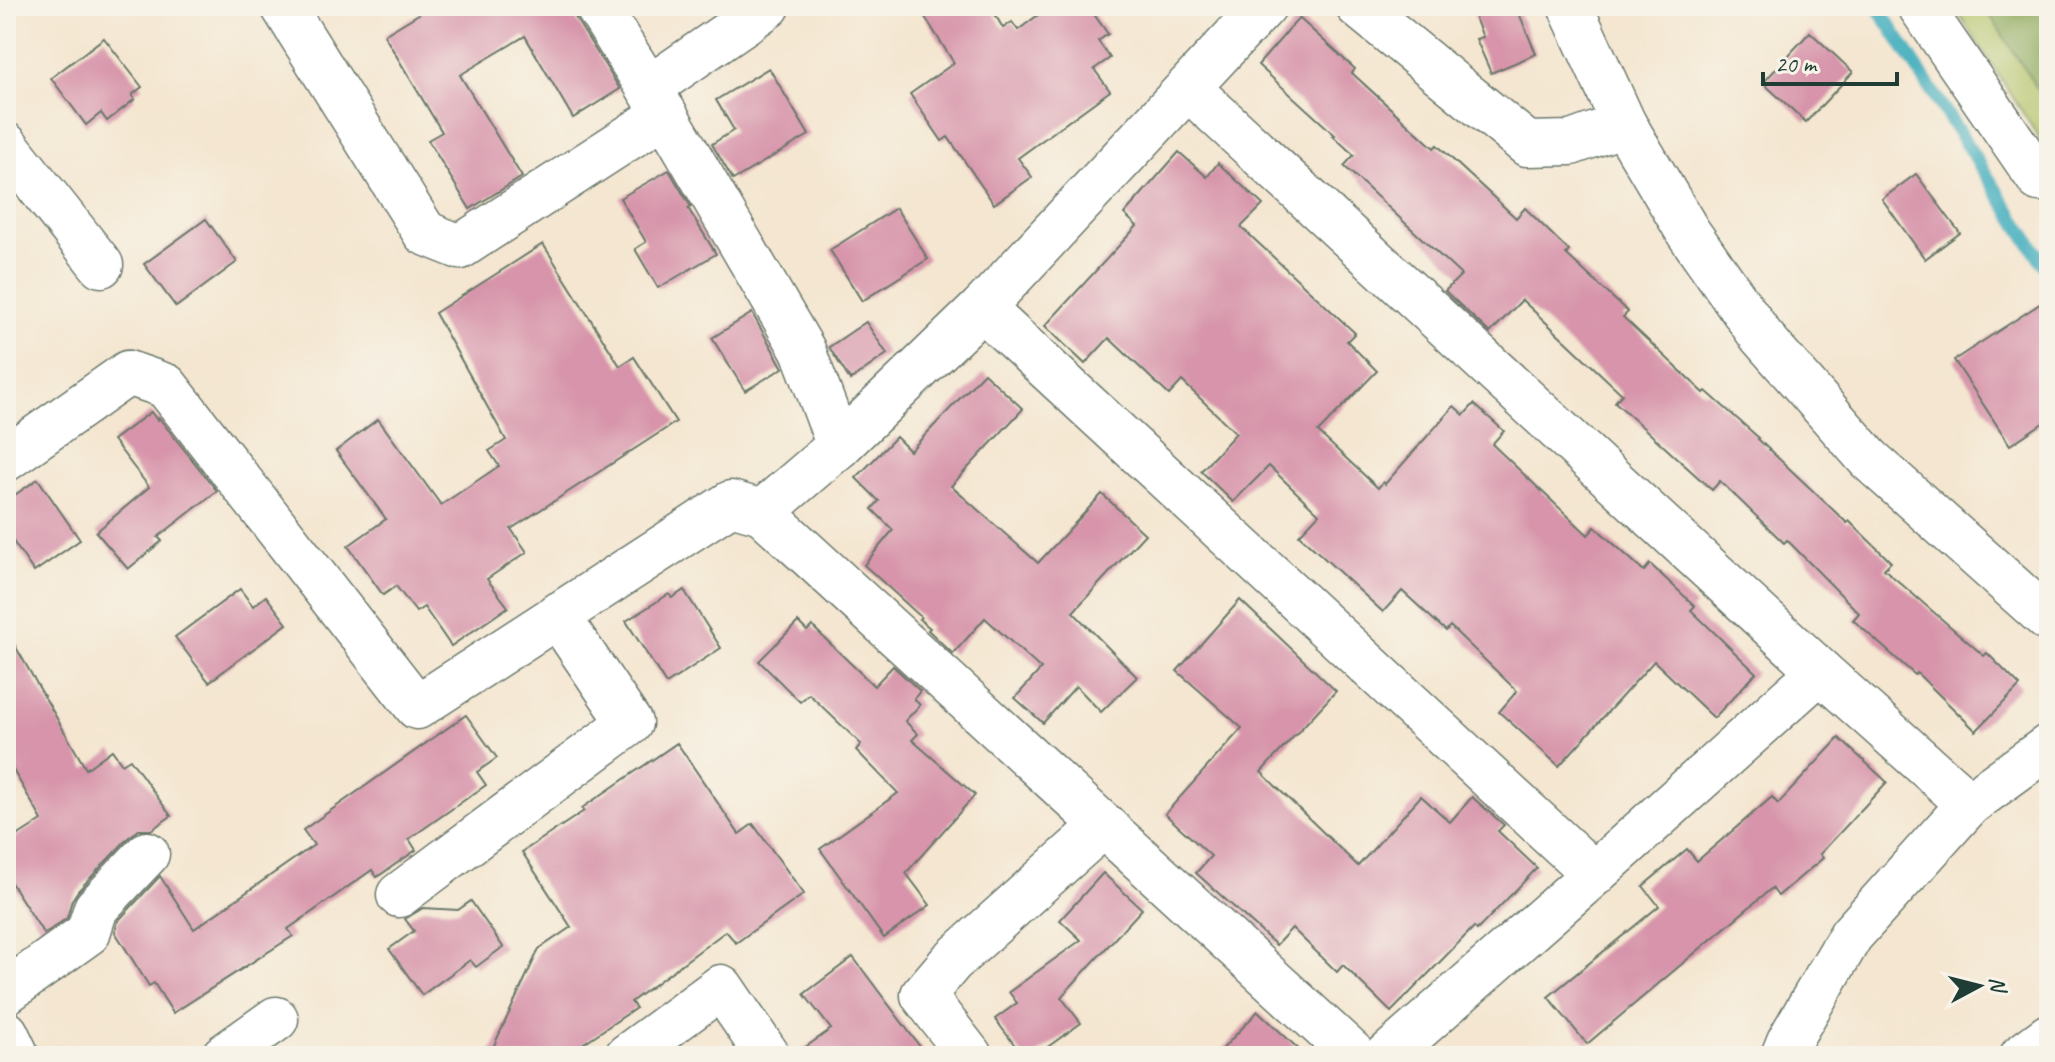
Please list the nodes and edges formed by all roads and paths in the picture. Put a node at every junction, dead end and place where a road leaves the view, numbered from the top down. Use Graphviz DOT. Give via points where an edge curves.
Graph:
graph roads {
  1 [pos="283,6"];
  2 [pos="597,6"];
  3 [pos="768,6"];
  4 [pos="1264,6"];
  5 [pos="1358,6"];
  6 [pos="1570,6"];
  7 [pos="1920,6"];
  8 [pos="1188,88"];
  9 [pos="657,101"];
  10 [pos="1624,124"];
  11 [pos="6,145"];
  12 [pos="2046,183"];
  13 [pos="101,265"];
  14 [pos="982,308"];
  15 [pos="839,446"];
  16 [pos="6,459"];
  17 [pos="762,512"];
  18 [pos="557,615"];
  19 [pos="2049,620"];
  20 [pos="1820,671"];
  21 [pos="2049,746"];
  22 [pos="1969,804"];
  23 [pos="1104,825"];
  24 [pos="147,854"];
  25 [pos="1594,874"];
  26 [pos="399,895"];
  27 [pos="6,992"];
  28 [pos="276,1019"];
  29 [pos="6,1033"];
  30 [pos="2049,1036"];
  31 [pos="17,1056"];
  32 [pos="224,1056"];
  33 [pos="627,1056"];
  34 [pos="768,1056"];
  35 [pos="970,1056"];
  36 [pos="1355,1056"];
  37 [pos="1387,1056"];
  38 [pos="1783,1056"];
  39 [pos="2022,1056"];
  1 -- 9 [label="street" via="425,233 460,247"];
  2 -- 9 [label="street"];
  3 -- 9 [label="street"];
  4 -- 8 [label="street"];
  5 -- 10 [label="street" via="1527,144 1571,143"];
  6 -- 10 [label="street"];
  7 -- 12 [label="street"];
  8 -- 14 [label="street"];
  8 -- 20 [label="street"];
  9 -- 15 [label="street" via="803,350"];
  10 -- 19 [label="street" via="1688,232 1761,336 1869,459"];
  11 -- 13 [label="street"];
  14 -- 15 [label="street"];
  14 -- 25 [label="street"];
  15 -- 17 [label="street"];
  16 -- 18 [label="street" via="128,373 166,386 417,707"];
  17 -- 18 [label="street" via="731,503"];
  17 -- 23 [label="street"];
  18 -- 26 [label="street" via="630,723"];
  20 -- 22 [label="street"];
  20 -- 25 [label="street"];
  21 -- 22 [label="street"];
  22 -- 38 [label="street" via="1851,935"];
  23 -- 35 [label="street" via="952,961 923,995"];
  23 -- 36 [label="street"];
  24 -- 27 [label="street" via="96,908 88,933"];
  25 -- 37 [label="street"];
  28 -- 32 [label="street"];
  29 -- 31 [label="street"];
  30 -- 39 [label="street"];
  33 -- 34 [label="street" via="721,987"];
}
